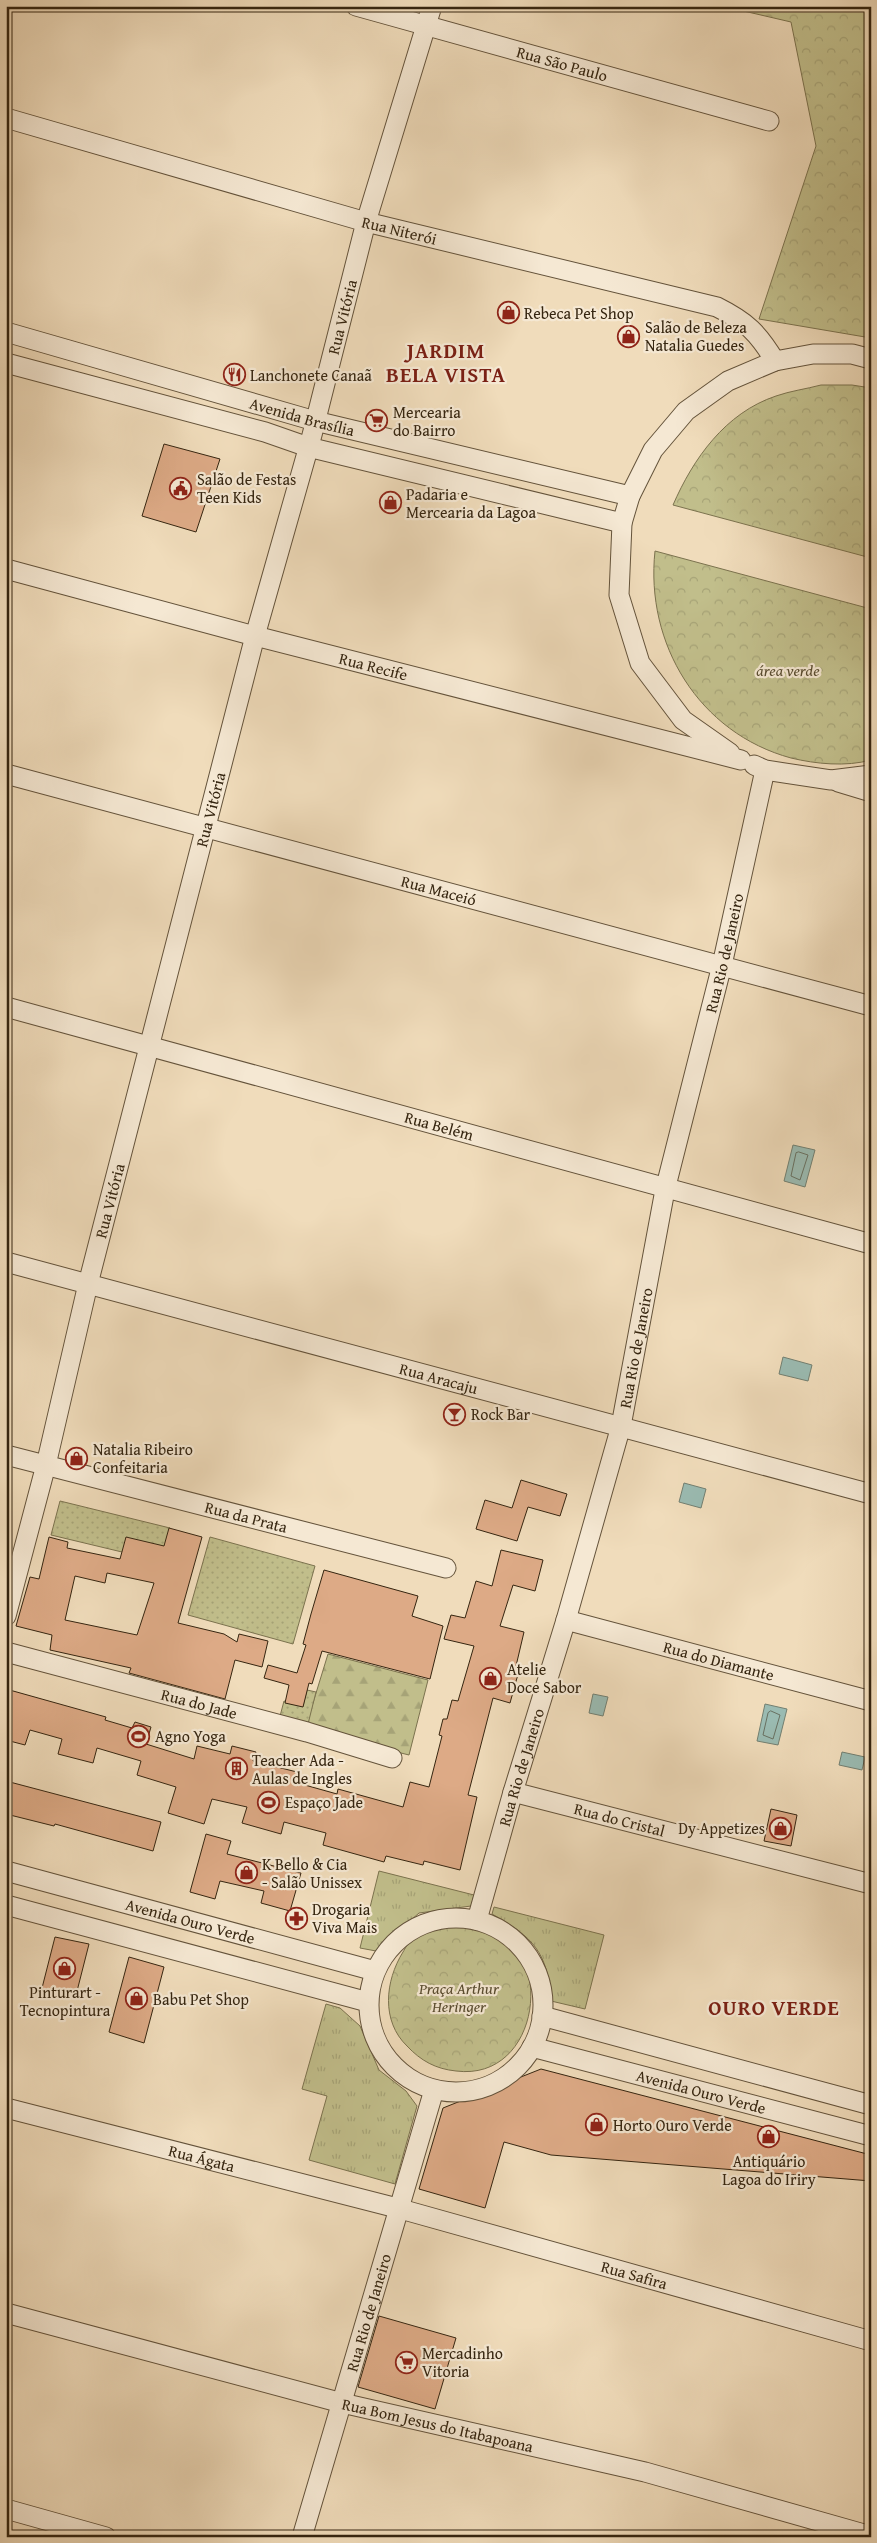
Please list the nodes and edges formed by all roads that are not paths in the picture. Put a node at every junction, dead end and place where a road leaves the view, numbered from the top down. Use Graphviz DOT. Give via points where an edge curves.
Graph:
graph roads {
  1 [pos="356,6"];
  2 [pos="432,6"];
  3 [pos="426,25"];
  4 [pos="6,118"];
  5 [pos="769,121"];
  6 [pos="366,222"];
  7 [pos="6,332"];
  8 [pos="871,359"];
  9 [pos="776,361"];
  10 [pos="6,363"];
  11 [pos="315,421"];
  12 [pos="308,447"];
  13 [pos="630,496"];
  14 [pos="622,523"];
  15 [pos="6,569"];
  16 [pos="255,636"];
  17 [pos="742,760"];
  18 [pos="765,770"];
  19 [pos="6,774"];
  20 [pos="871,776"];
  21 [pos="831,780"];
  22 [pos="871,792"];
  23 [pos="206,828"];
  24 [pos="722,965"];
  25 [pos="871,1006"];
  26 [pos="6,1007"];
  27 [pos="150,1045"];
  28 [pos="665,1190"];
  29 [pos="871,1244"];
  30 [pos="6,1262"];
  31 [pos="88,1284"];
  32 [pos="621,1426"];
  33 [pos="6,1456"];
  34 [pos="46,1465"];
  35 [pos="871,1494"];
  36 [pos="446,1568"];
  37 [pos="6,1616"];
  38 [pos="566,1620"];
  39 [pos="6,1652"];
  40 [pos="871,1701"];
  41 [pos="392,1758"];
  42 [pos="513,1792"];
  43 [pos="6,1871"];
  44 [pos="871,1884"];
  45 [pos="6,1905"];
  46 [pos="477,1920"];
  47 [pos="375,1971"];
  48 [pos="368,2002"];
  49 [pos="542,2016"];
  50 [pos="532,2046"];
  51 [pos="434,2090"];
  52 [pos="871,2105"];
  53 [pos="6,2108"];
  54 [pos="871,2136"];
  55 [pos="397,2208"];
  56 [pos="6,2313"];
  57 [pos="871,2340"];
  58 [pos="342,2404"];
  59 [pos="6,2509"];
  60 [pos="871,2536"];
  61 [pos="106,2537"];
  62 [pos="302,2537"];
  1 -- 3 [label="street, Rua São Paulo"];
  2 -- 3 [label="street, Rua Vitória"];
  3 -- 5 [label="street, Rua São Paulo"];
  3 -- 6 [label="street, Rua Vitória"];
  4 -- 6 [label="street, Rua Niterói"];
  6 -- 9 [label="street, Rua Niterói" via="717,307 754,330"];
  6 -- 11 [label="street, Rua Vitória"];
  7 -- 11 [label="street, Avenida Brasília"];
  8 -- 9 [label="street" via="852,354 813,354"];
  9 -- 13 [label="street" via="728,381 686,411 653,450"];
  10 -- 12 [label="street, Avenida Brasília" via="265,432"];
  11 -- 12 [label="street, Rua Vitória"];
  11 -- 13 [label="street, Avenida Brasília"];
  12 -- 14 [label="street, Avenida Brasília"];
  12 -- 16 [label="street, Rua Vitória"];
  13 -- 14 [label="street"];
  14 -- 17 [label="street" via="619,595 640,663 683,720"];
  15 -- 16 [label="street, Rua Recife"];
  16 -- 17 [label="street, Rua Recife"];
  16 -- 23 [label="street, Rua Vitória"];
  17 -- 18 [label="street"];
  18 -- 21 [label="street"];
  18 -- 24 [label="street, Rua Rio de Janeiro"];
  19 -- 23 [label="street, Rua Maceió"];
  20 -- 21 [label="street"];
  21 -- 22 [label="street"];
  23 -- 24 [label="street, Rua Maceió"];
  23 -- 27 [label="street, Rua Vitória"];
  24 -- 25 [label="street, Rua Maceió"];
  24 -- 28 [label="street, Rua Rio de Janeiro"];
  26 -- 27 [label="street, Rua Belém"];
  27 -- 28 [label="street, Rua Belém"];
  27 -- 31 [label="street, Rua Vitória"];
  28 -- 29 [label="street, Rua Belém"];
  28 -- 32 [label="street, Rua Rio de Janeiro"];
  30 -- 31 [label="street, Rua Aracaju"];
  31 -- 32 [label="street, Rua Aracaju"];
  31 -- 34 [label="street, Rua Vitória"];
  32 -- 35 [label="street, Rua Aracaju"];
  32 -- 38 [label="street, Rua Rio de Janeiro"];
  33 -- 34 [label="street, Rua da Prata"];
  34 -- 36 [label="street, Rua da Prata"];
  34 -- 37 [label="street, Rua Vitória"];
  38 -- 40 [label="street, Rua do Diamante"];
  38 -- 42 [label="street, Rua Rio de Janeiro"];
  39 -- 41 [label="street, Rua do Jade" via="307,1732"];
  42 -- 44 [label="street, Rua do Cristal"];
  42 -- 46 [label="street, Rua Rio de Janeiro"];
  43 -- 47 [label="street, Avenida Ouro Verde"];
  45 -- 48 [label="street, Avenida Ouro Verde"];
  46 -- 47 [label="street" via="453,1918 428,1922 406,1933 388,1950"];
  46 -- 49 [label="street" via="510,1936 528,1956 540,1980"];
  47 -- 48 [label="street"];
  48 -- 51 [label="street" via="373,2033 393,2066 412,2081"];
  49 -- 50 [label="street"];
  49 -- 52 [label="street, Avenida Ouro Verde"];
  50 -- 51 [label="street" via="519,2065 507,2075 480,2089"];
  50 -- 54 [label="street, Avenida Ouro Verde"];
  51 -- 55 [label="street, Rua Rio de Janeiro"];
  53 -- 55 [label="street, Rua Ágata"];
  55 -- 57 [label="street, Rua Safira"];
  55 -- 58 [label="street, Rua Rio de Janeiro"];
  56 -- 58 [label="street, Rua Bom Jesus do Itabapoana"];
  58 -- 60 [label="street, Rua Bom Jesus do Itabapoana" via="645,2472"];
  58 -- 62 [label="street, Rua Rio de Janeiro"];
  59 -- 61 [label="street"];
}
